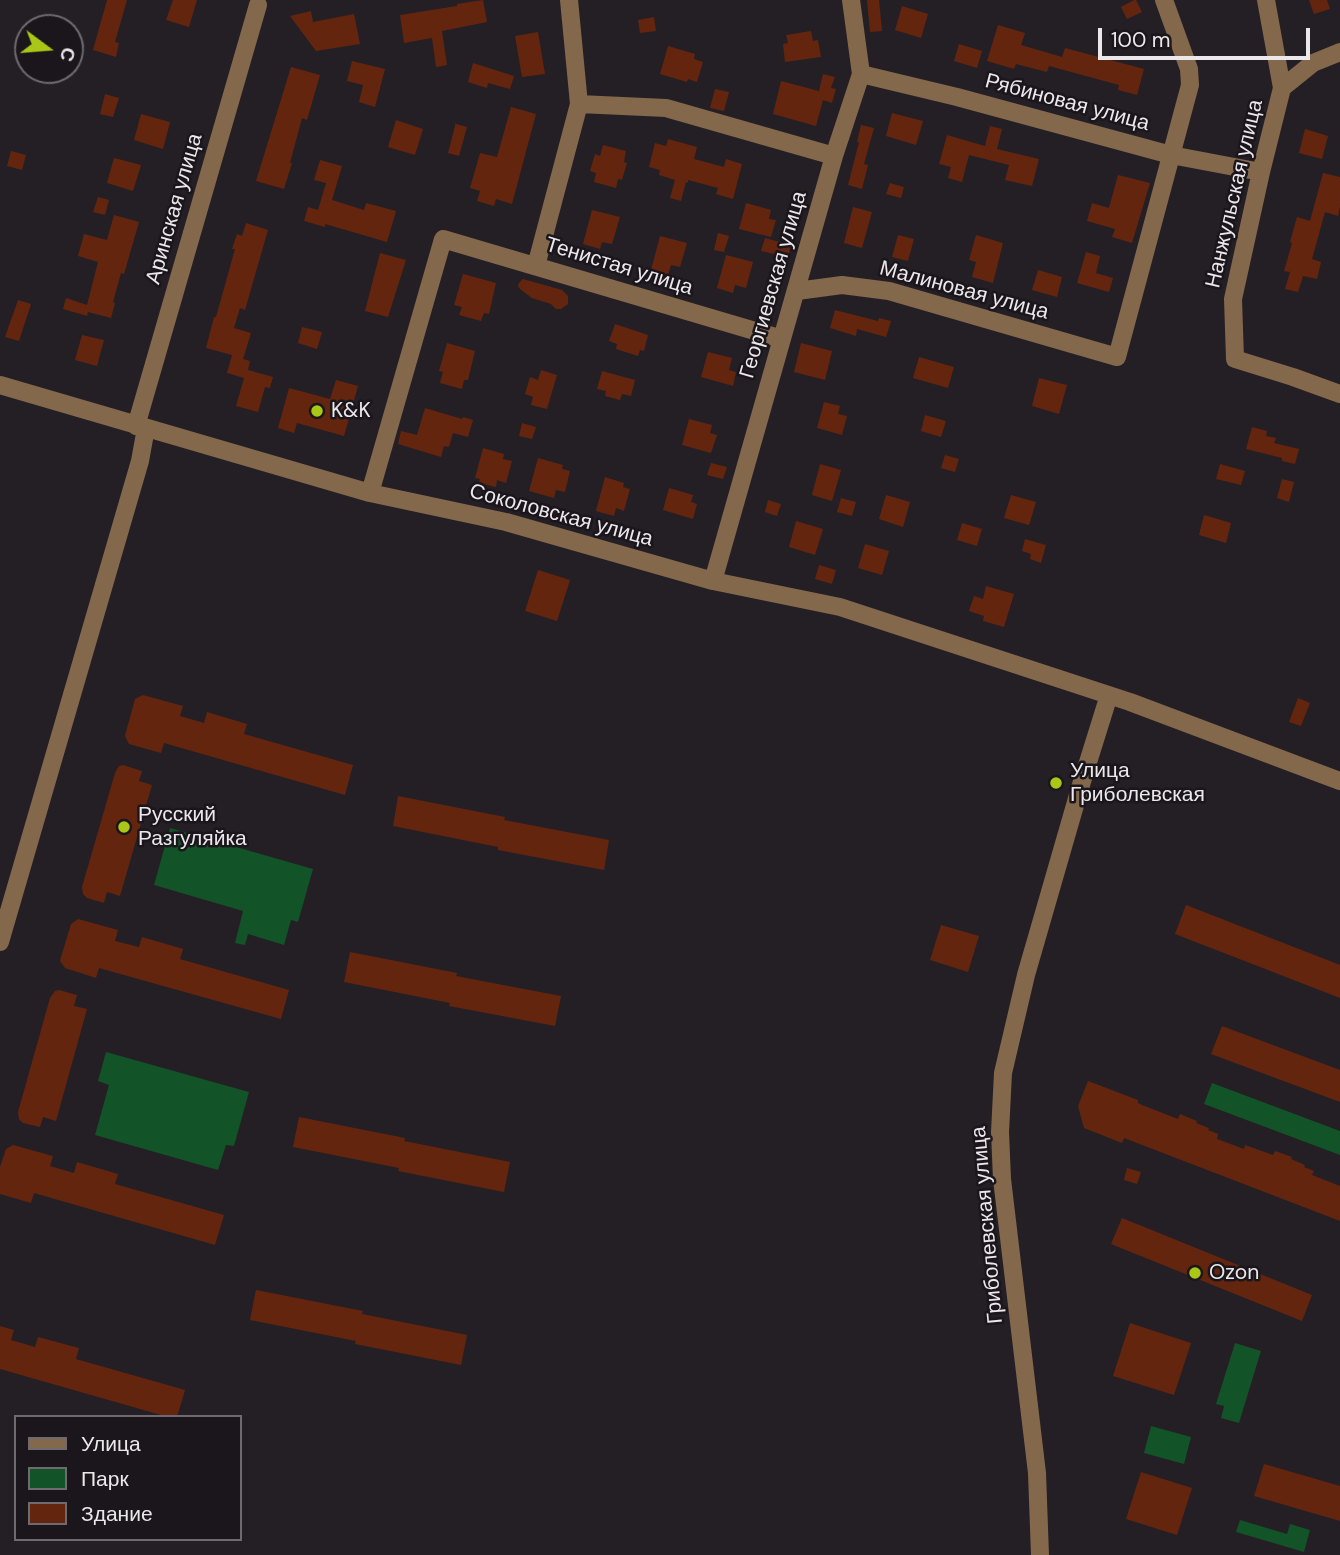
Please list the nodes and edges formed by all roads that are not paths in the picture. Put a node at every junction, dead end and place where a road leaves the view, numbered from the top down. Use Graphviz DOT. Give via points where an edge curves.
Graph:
graph roads {
  1 [pos="569,0"];
  2 [pos="851,0"];
  3 [pos="1164,0"];
  4 [pos="1266,0"];
  5 [pos="261,2"];
  6 [pos="1340,52"];
  7 [pos="861,74"];
  8 [pos="1282,88"];
  9 [pos="579,104"];
  10 [pos="1171,155"];
  11 [pos="834,156"];
  12 [pos="1261,172"];
  13 [pos="536,266"];
  14 [pos="797,291"];
  15 [pos="782,340"];
  16 [pos="0,385"];
  17 [pos="1340,394"];
  18 [pos="141,427"];
  19 [pos="370,493"];
  20 [pos="713,581"];
  21 [pos="1109,695"];
  22 [pos="1340,781"];
  23 [pos="0,942"];
  24 [pos="1040,1555"];
  1 -- 9 [label="street"];
  2 -- 7 [label="street, Георгиевская улица"];
  3 -- 10 [label="street" via="1191,85"];
  4 -- 8 [label="street, Нанжульская улица"];
  5 -- 18 [label="street, Аринская улица"];
  6 -- 8 [label="street" via="1313,63"];
  7 -- 10 [label="street, Рябиновая улица"];
  7 -- 11 [label="street, Георгиевская улица"];
  8 -- 12 [label="street, Нанжульская улица"];
  9 -- 11 [label="street" via="666,108"];
  9 -- 13 [label="street"];
  10 -- 12 [label="street, Рябиновая улица"];
  10 -- 14 [label="street, Малиновая улица" via="1117,357 889,291 842,285"];
  11 -- 14 [label="street, Георгиевская улица"];
  12 -- 17 [label="street, Нанжульская улица" via="1233,299 1235,359"];
  13 -- 15 [label="street, Тенистая улица"];
  13 -- 19 [label="street, Тенистая улица" via="443,239"];
  14 -- 15 [label="street, Георгиевская улица"];
  15 -- 20 [label="street, Георгиевская улица"];
  16 -- 18 [label="street, Соколовская улица"];
  18 -- 19 [label="street, Соколовская улица"];
  18 -- 23 [label="street, Аринская улица" via="140,461"];
  19 -- 20 [label="street, Соколовская улица" via="506,522"];
  20 -- 21 [label="street, Соколовская улица" via="840,607"];
  21 -- 22 [label="street, Соколовская улица"];
  21 -- 24 [label="street, Гриболевская улица" via="1026,975 1003,1073 1002,1179 1037,1473"];
}
